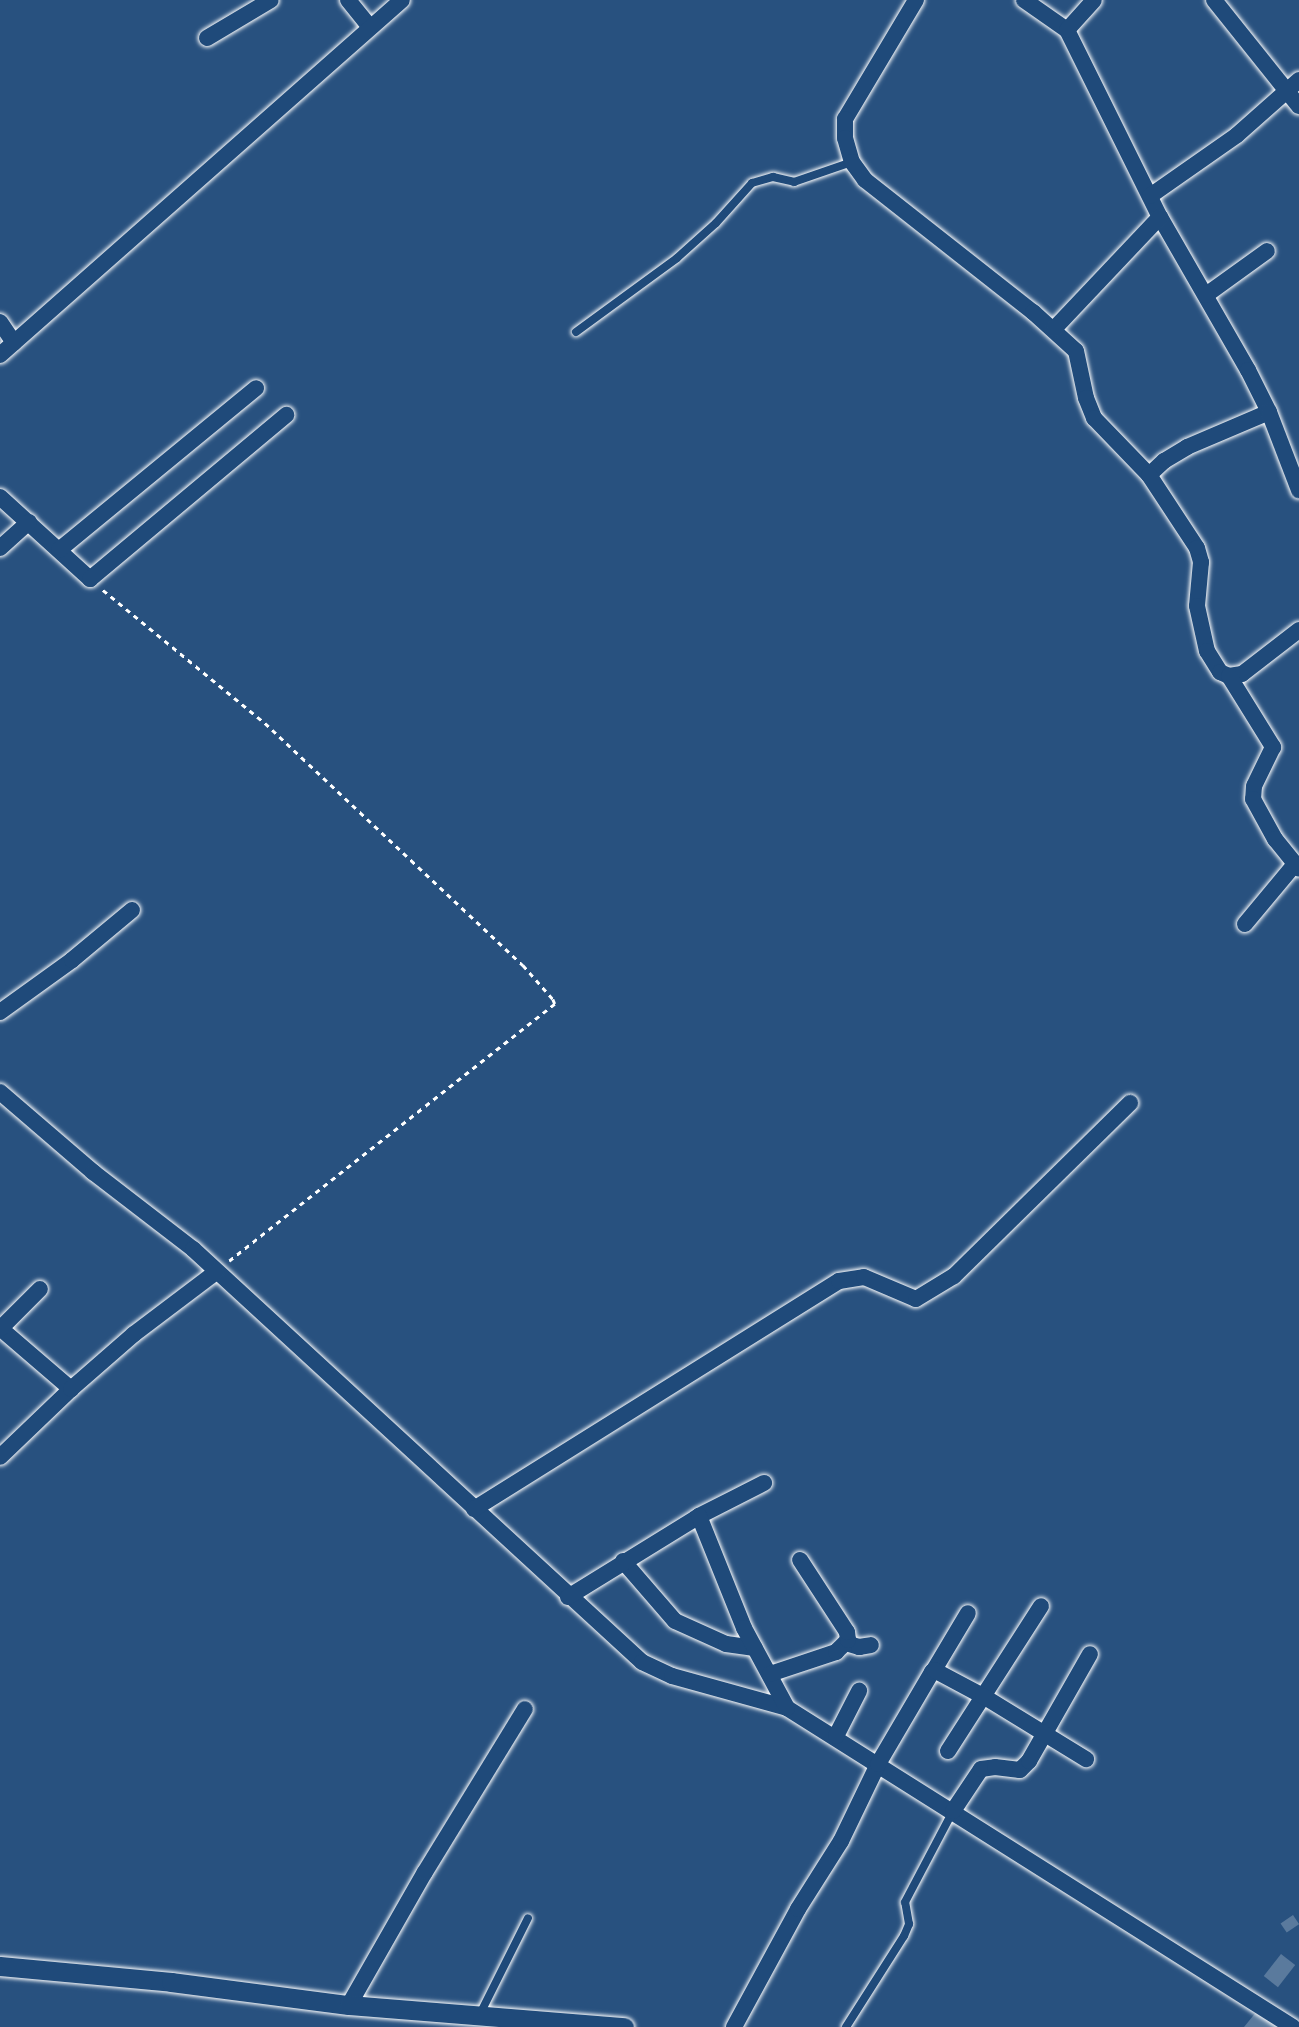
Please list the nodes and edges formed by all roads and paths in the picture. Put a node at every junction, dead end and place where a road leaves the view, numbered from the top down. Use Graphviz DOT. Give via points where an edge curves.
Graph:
graph roads {
  1 [pos="271,0"];
  2 [pos="348,0"];
  3 [pos="402,0"];
  4 [pos="916,0"];
  5 [pos="1024,0"];
  6 [pos="1094,0"];
  7 [pos="1214,0"];
  8 [pos="369,26"];
  9 [pos="1067,30"];
  10 [pos="206,38"];
  11 [pos="1294,85"];
  12 [pos="1299,106"];
  13 [pos="852,162"];
  14 [pos="1150,197"];
  15 [pos="1160,217"];
  16 [pos="1267,251"];
  17 [pos="1206,295"];
  18 [pos="0,322"];
  19 [pos="1055,329"];
  20 [pos="576,332"];
  21 [pos="14,343"];
  22 [pos="0,355"];
  23 [pos="256,388"];
  24 [pos="1269,412"];
  25 [pos="286,415"];
  26 [pos="1149,475"];
  27 [pos="1299,491"];
  28 [pos="0,497"];
  29 [pos="29,522"];
  30 [pos="0,548"];
  31 [pos="59,550"];
  32 [pos="90,579"];
  33 [pos="1299,630"];
  34 [pos="1229,676"];
  35 [pos="1295,859"];
  36 [pos="132,910"];
  37 [pos="1245,924"];
  38 [pos="0,1012"];
  39 [pos="1,1096"];
  40 [pos="1130,1104"];
  41 [pos="216,1272"];
  42 [pos="40,1289"];
  43 [pos="0,1328"];
  44 [pos="71,1389"];
  45 [pos="0,1457"];
  46 [pos="764,1483"];
  47 [pos="474,1509"];
  48 [pos="699,1516"];
  49 [pos="800,1560"];
  50 [pos="623,1562"];
  51 [pos="568,1597"];
  52 [pos="1041,1606"];
  53 [pos="968,1613"];
  54 [pos="846,1643"];
  55 [pos="872,1645"];
  56 [pos="755,1648"];
  57 [pos="1090,1654"];
  58 [pos="934,1670"];
  59 [pos="770,1674"];
  60 [pos="859,1691"];
  61 [pos="983,1696"];
  62 [pos="787,1708"];
  63 [pos="525,1709"];
  64 [pos="1045,1734"];
  65 [pos="836,1736"];
  66 [pos="948,1751"];
  67 [pos="1086,1759"];
  68 [pos="878,1765"];
  69 [pos="953,1811"];
  70 [pos="527,1918"];
  71 [pos="0,1966"];
  72 [pos="349,2005"];
  73 [pos="479,2017"];
  74 [pos="624,2027"];
  75 [pos="734,2027"];
  76 [pos="846,2027"];
  77 [pos="1293,2027"];
  1 -- 10 [label="street"];
  2 -- 8 [label="street"];
  3 -- 8 [label="street"];
  4 -- 13 [label="street" via="845,119"];
  5 -- 9 [label="street"];
  6 -- 9 [label="street"];
  7 -- 11 [label="street"];
  8 -- 21 [label="street"];
  9 -- 14 [label="street"];
  11 -- 12 [label="street"];
  11 -- 14 [label="street" via="1237,135"];
  13 -- 19 [label="street" via="882,194"];
  13 -- 20 [label="lane" via="804,180 773,177 752,183 677,258"];
  14 -- 15 [label="street"];
  15 -- 17 [label="street"];
  15 -- 19 [label="street"];
  16 -- 17 [label="street"];
  17 -- 24 [label="street"];
  18 -- 21 [label="street"];
  19 -- 26 [label="street" via="1076,351 1094,418"];
  21 -- 22 [label="street"];
  23 -- 31 [label="street"];
  24 -- 26 [label="street" via="1187,447"];
  24 -- 27 [label="street"];
  25 -- 32 [label="street"];
  26 -- 34 [label="street" via="1197,548 1201,562 1197,606 1207,651 1220,672"];
  28 -- 29 [label="street"];
  29 -- 30 [label="street"];
  29 -- 31 [label="street"];
  31 -- 32 [label="street"];
  32 -- 41 [label="path" via="265,723 523,965 555,1004"];
  33 -- 34 [label="street" via="1242,674"];
  34 -- 35 [label="street" via="1273,747 1254,786 1253,799"];
  35 -- 37 [label="street"];
  36 -- 38 [label="street"];
  39 -- 41 [label="street"];
  40 -- 47 [label="street" via="954,1276 916,1299 864,1277 839,1281"];
  41 -- 44 [label="street"];
  41 -- 47 [label="street"];
  42 -- 43 [label="street"];
  43 -- 44 [label="street"];
  44 -- 45 [label="street"];
  46 -- 48 [label="street"];
  47 -- 51 [label="street"];
  48 -- 50 [label="street"];
  48 -- 56 [label="street"];
  49 -- 54 [label="street" via="847,1632"];
  50 -- 51 [label="street"];
  50 -- 56 [label="street" via="675,1621 726,1644"];
  51 -- 62 [label="street" via="657,1670"];
  52 -- 61 [label="street"];
  53 -- 58 [label="street"];
  54 -- 55 [label="street"];
  54 -- 59 [label="street" via="836,1652"];
  56 -- 59 [label="street"];
  57 -- 64 [label="street"];
  58 -- 61 [label="street"];
  58 -- 68 [label="street"];
  59 -- 62 [label="street"];
  60 -- 65 [label="street"];
  61 -- 64 [label="street"];
  61 -- 66 [label="street"];
  62 -- 65 [label="street"];
  63 -- 72 [label="street"];
  64 -- 67 [label="street"];
  64 -- 69 [label="street" via="1020,1770 981,1769"];
  65 -- 68 [label="street"];
  68 -- 69 [label="street"];
  68 -- 75 [label="street" via="841,1841"];
  69 -- 76 [label="lane" via="905,1902 909,1924 904,1937"];
  69 -- 77 [label="street"];
  70 -- 73 [label="lane"];
  71 -- 72 [label="street"];
  72 -- 73 [label="street"];
  73 -- 74 [label="street"];
}
